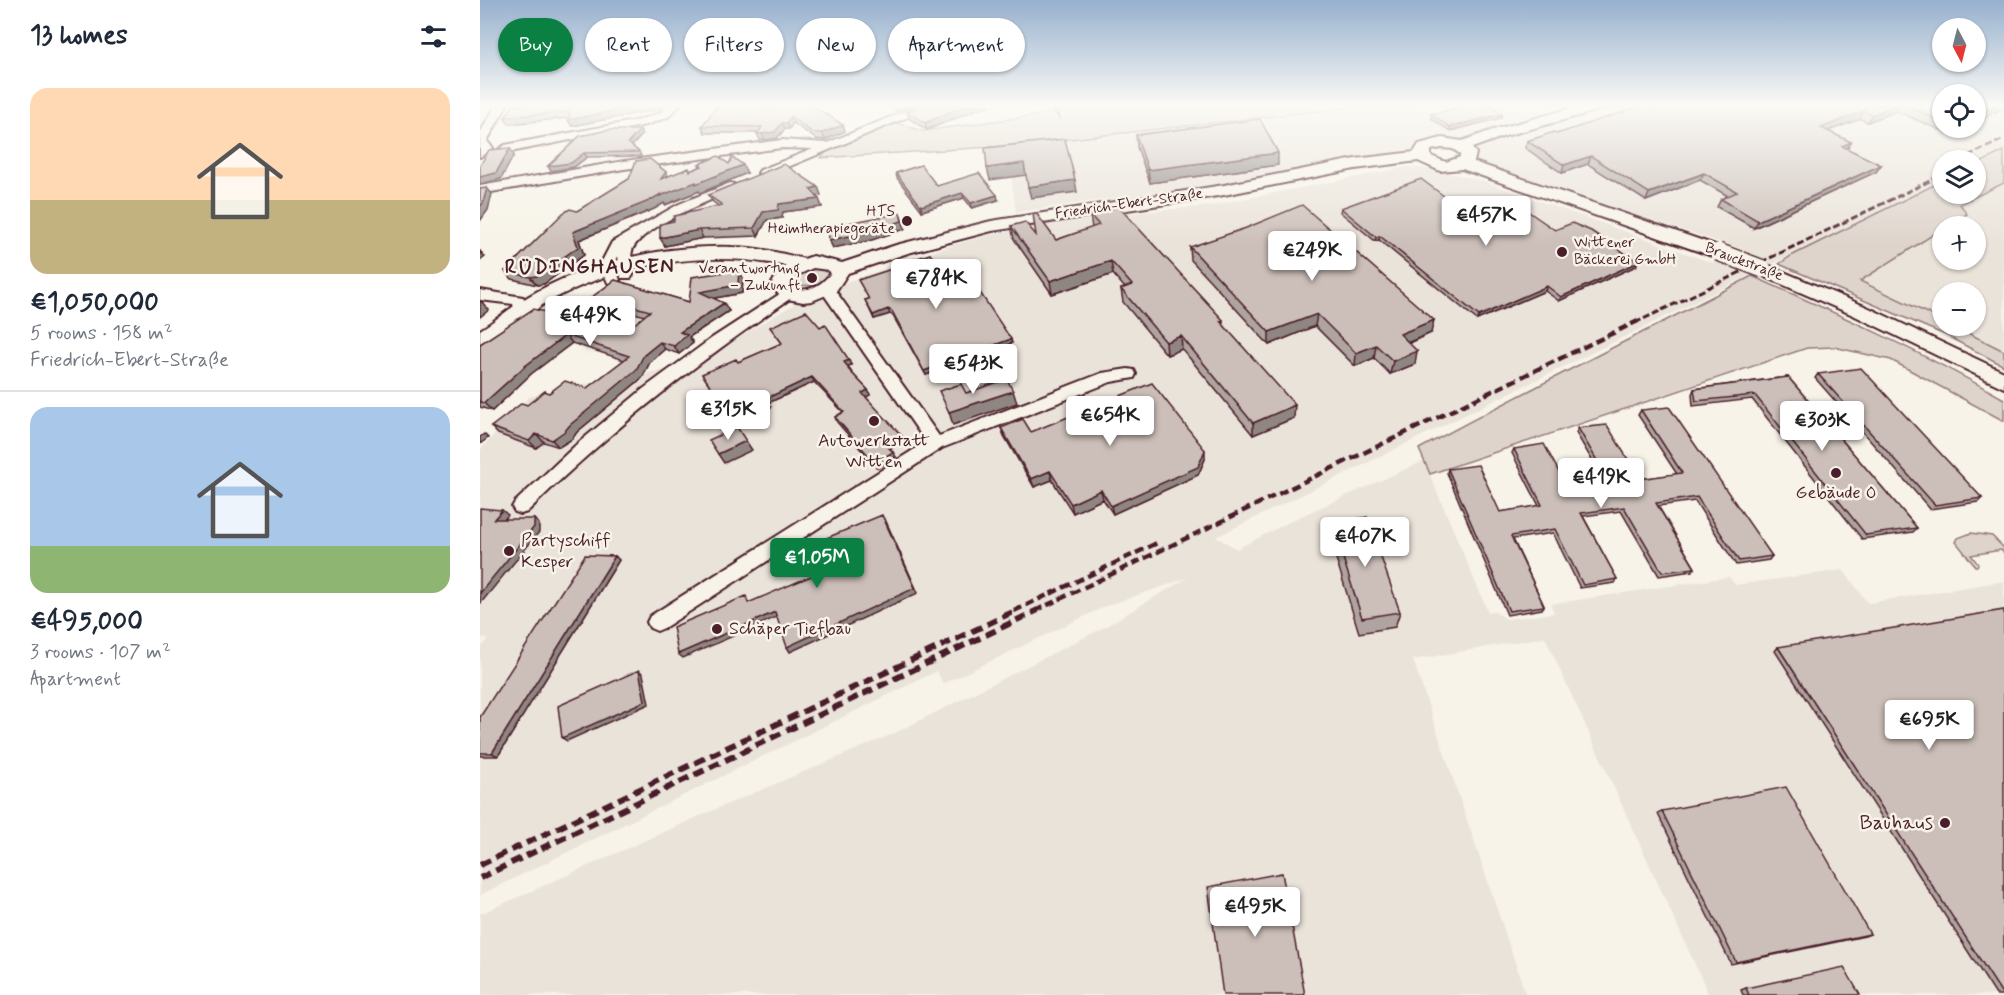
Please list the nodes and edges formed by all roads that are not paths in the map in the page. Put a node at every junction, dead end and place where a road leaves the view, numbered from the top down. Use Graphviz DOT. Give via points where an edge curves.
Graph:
graph roads {
  1 [pos="726,151"];
  2 [pos="816,151"];
  3 [pos="1423,151"];
  4 [pos="1457,151"];
  5 [pos="1469,151"];
  6 [pos="1422,156"];
  7 [pos="1462,156"];
  8 [pos="480,190"];
  9 [pos="804,264"];
  10 [pos="839,270"];
  11 [pos="618,273"];
  12 [pos="786,274"];
  13 [pos="827,288"];
  14 [pos="789,294"];
  15 [pos="480,295"];
  16 [pos="521,313"];
  17 [pos="480,339"];
  18 [pos="1950,355"];
  19 [pos="1128,374"];
  20 [pos="2004,381"];
  21 [pos="2004,390"];
  22 [pos="936,444"];
  23 [pos="521,507"];
  24 [pos="657,622"];
  1 -- 8 [label="street"];
  2 -- 11 [label="street" via="684,207 617,245 607,265"];
  3 -- 6 [label="street, Friedrich-Ebert-Straße"];
  4 -- 7 [label="street, Friedrich-Ebert-Straße"];
  5 -- 7 [label="street, Friedrich-Ebert-Straße"];
  6 -- 7 [label="street, Friedrich-Ebert-Straße" via="1448,167"];
  6 -- 10 [label="street, Friedrich-Ebert-Straße" via="1002,224 902,249"];
  7 -- 18 [label="street, Brauckstraße, bridge" via="1763,269"];
  9 -- 10 [label="street" via="822,262"];
  9 -- 11 [label="street" via="732,252 669,257"];
  9 -- 12 [label="street"];
  10 -- 13 [label="street" via="838,279"];
  11 -- 12 [label="street" via="710,262 776,268"];
  11 -- 16 [label="street" via="555,292"];
  12 -- 14 [label="street" via="781,285"];
  13 -- 14 [label="street" via="804,296"];
  13 -- 22 [label="street"];
  14 -- 23 [label="street" via="653,389"];
  15 -- 16 [label="street" via="518,300"];
  16 -- 17 [label="street"];
  18 -- 20 [label="street, Brauckstraße"];
  18 -- 21 [label="street, Brauckstraße"];
  19 -- 22 [label="street" via="1108,377"];
  22 -- 24 [label="street"];
}
